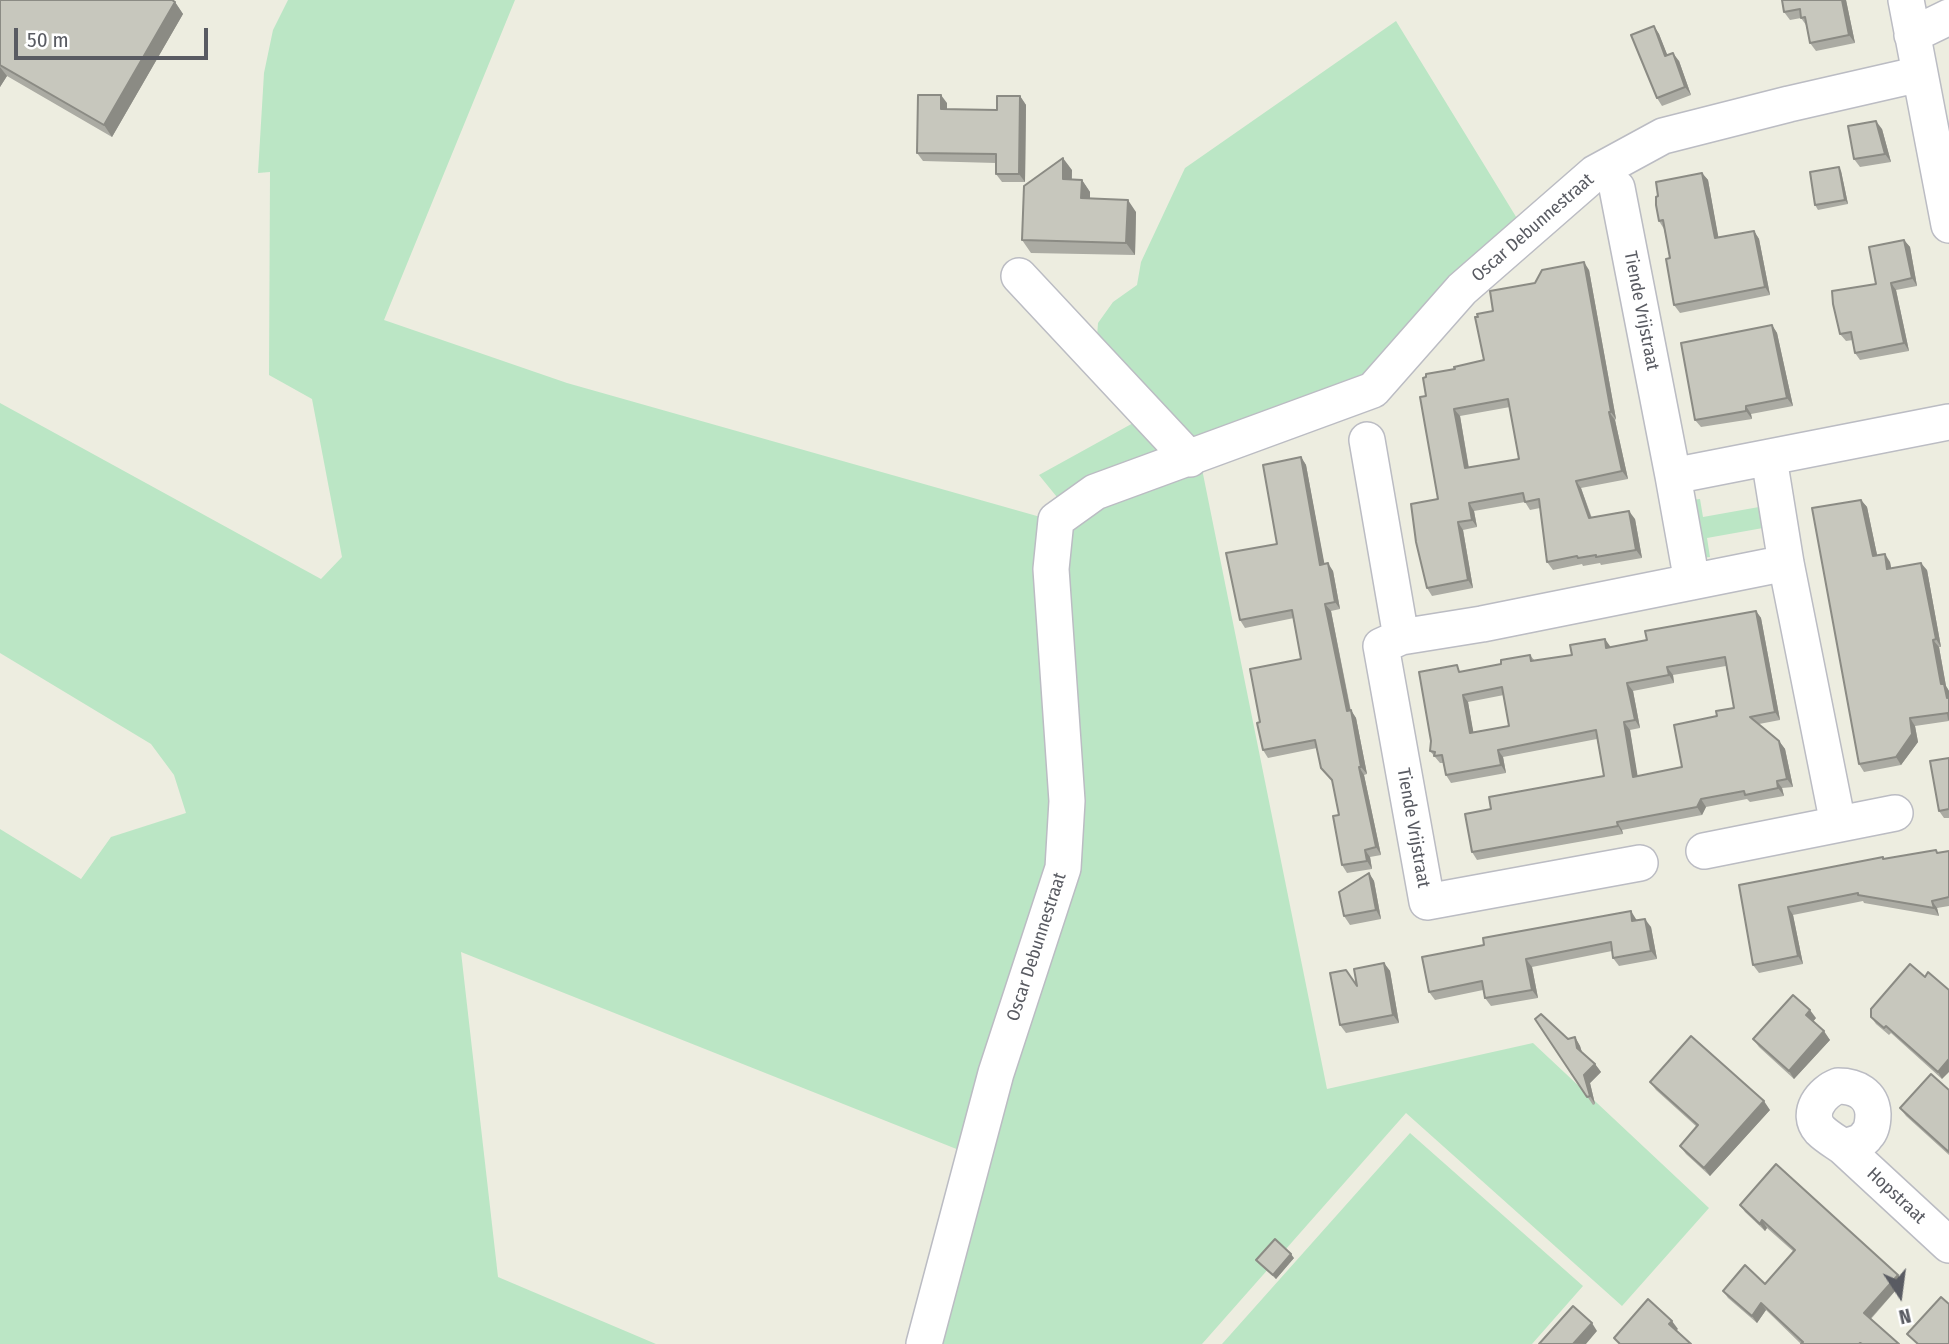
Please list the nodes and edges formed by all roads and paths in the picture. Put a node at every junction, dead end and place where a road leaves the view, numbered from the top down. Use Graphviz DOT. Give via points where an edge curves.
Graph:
graph roads {
  1 [pos="1906,0"];
  2 [pos="1949,17"];
  3 [pos="1912,35"];
  4 [pos="1920,74"];
  5 [pos="1617,188"];
  6 [pos="1949,225"];
  7 [pos="1018,276"];
  8 [pos="1949,422"];
  9 [pos="1367,440"];
  10 [pos="1769,458"];
  11 [pos="1190,459"];
  12 [pos="1673,476"];
  13 [pos="1786,563"];
  14 [pos="1692,582"];
  15 [pos="1401,637"];
  16 [pos="1895,813"];
  17 [pos="1838,824"];
  18 [pos="1704,851"];
  19 [pos="1640,863"];
  20 [pos="1843,1147"];
  21 [pos="1949,1245"];
  22 [pos="924,1344"];
  1 -- 3 [label="street"];
  2 -- 3 [label="street"];
  3 -- 4 [label="street"];
  4 -- 6 [label="street"];
  4 -- 11 [label="street, Oscar Debunnestraat" via="1663,136 1595,173 1462,289 1373,390"];
  5 -- 12 [label="street, Tiende Vrijstraat"];
  7 -- 11 [label="street"];
  8 -- 10 [label="street"];
  9 -- 15 [label="street"];
  10 -- 12 [label="street"];
  10 -- 13 [label="street"];
  11 -- 22 [label="street, Oscar Debunnestraat" via="1095,492 1056,520 1051,569 1067,801 1063,868 996,1073"];
  12 -- 14 [label="street, Tiende Vrijstraat"];
  13 -- 14 [label="street"];
  13 -- 17 [label="street"];
  14 -- 15 [label="street"];
  15 -- 19 [label="street, Tiende Vrijstraat" via="1381,646 1427,902"];
  16 -- 17 [label="street"];
  17 -- 18 [label="street"];
  20 -- 21 [label="street, Hopstraat"];
}
